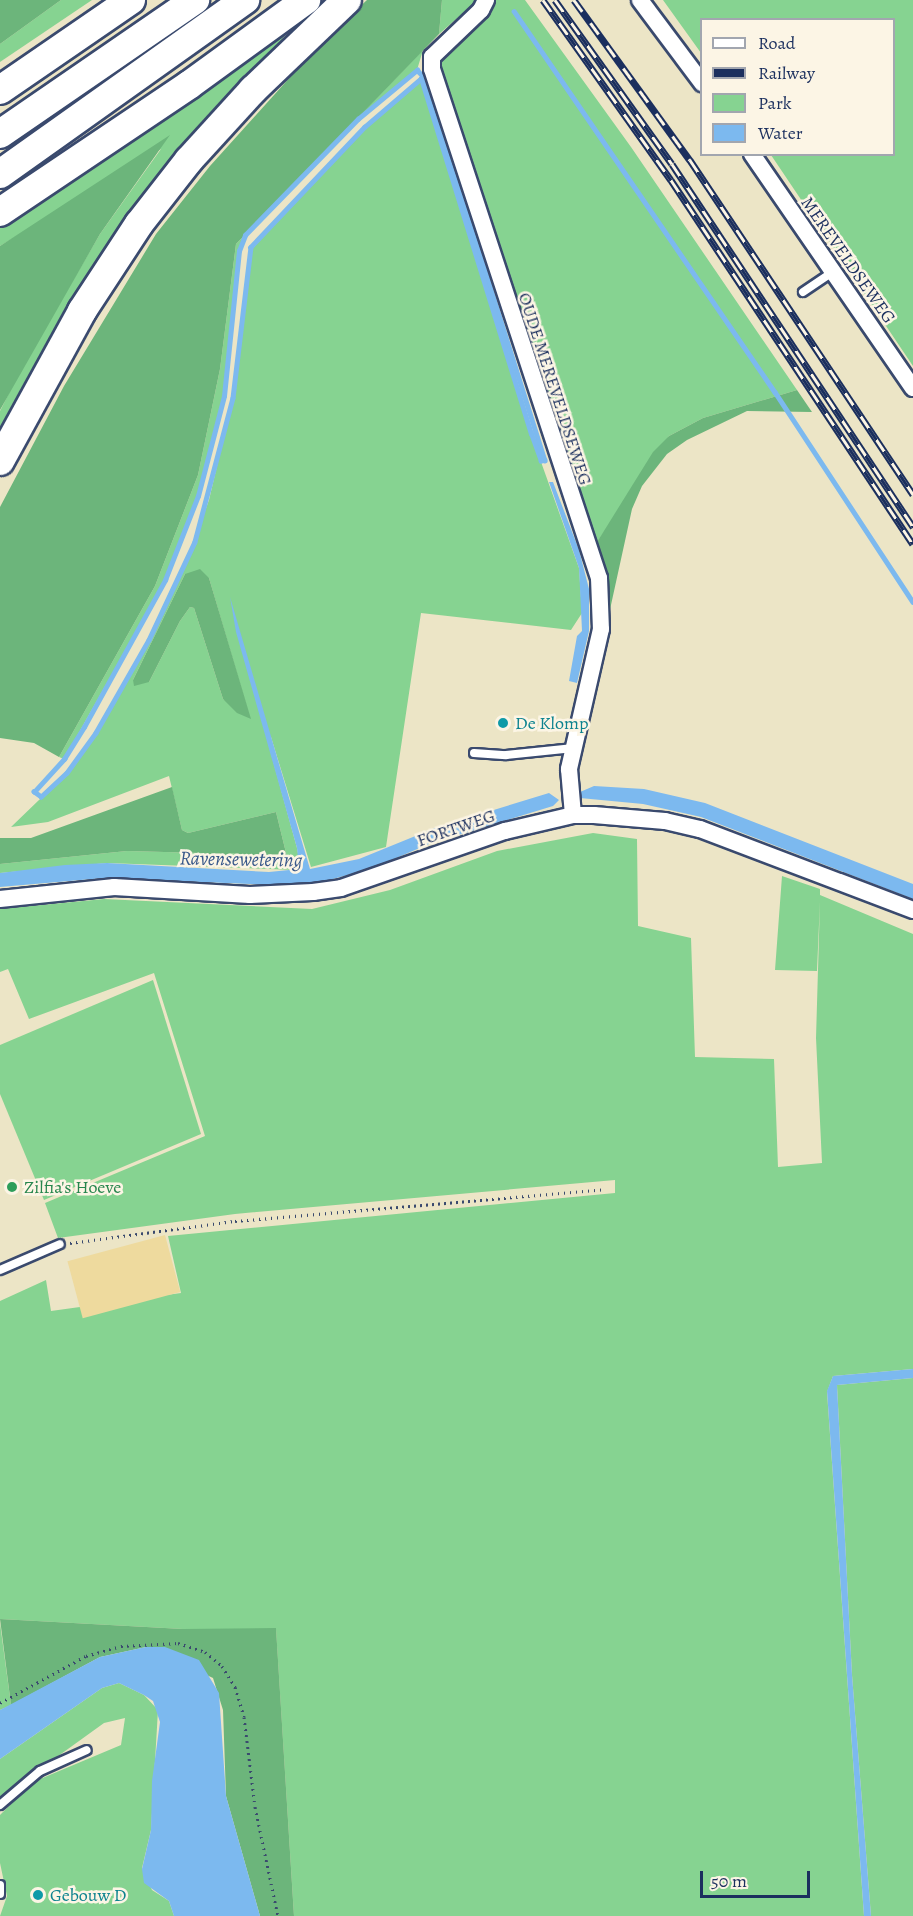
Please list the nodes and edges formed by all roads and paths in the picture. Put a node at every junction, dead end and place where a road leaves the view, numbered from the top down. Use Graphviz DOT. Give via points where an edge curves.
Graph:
graph roads {
  1 [pos="131,0"];
  2 [pos="195,0"];
  3 [pos="245,0"];
  4 [pos="306,0"];
  5 [pos="347,0"];
  6 [pos="486,0"];
  7 [pos="640,0"];
  8 [pos="700,80"];
  9 [pos="0,90"];
  10 [pos="0,134"];
  11 [pos="753,156"];
  12 [pos="0,174"];
  13 [pos="0,212"];
  14 [pos="831,273"];
  15 [pos="804,292"];
  16 [pos="913,386"];
  17 [pos="0,461"];
  18 [pos="574,748"];
  19 [pos="474,753"];
  20 [pos="573,815"];
  21 [pos="0,899"];
  22 [pos="913,910"];
  23 [pos="605,1189"];
  24 [pos="60,1244"];
  25 [pos="0,1270"];
  26 [pos="0,1703"];
  27 [pos="87,1750"];
  28 [pos="0,1805"];
  29 [pos="0,1885"];
  30 [pos="0,1894"];
  31 [pos="278,1916"];
  1 -- 9 [label="highway"];
  2 -- 10 [label="highway"];
  3 -- 12 [label="highway"];
  4 -- 13 [label="highway" via="189,85"];
  5 -- 17 [label="highway" via="253,90 189,160 139,224 82,311"];
  6 -- 18 [label="street, OUDE MEREVELDSEWEG" via="481,10 432,57 432,69 599,578 601,629"];
  7 -- 8 [label="street"];
  11 -- 14 [label="street, MEREVELDSEWEG"];
  14 -- 15 [label="lane"];
  14 -- 16 [label="street, MEREVELDSEWEG"];
  18 -- 19 [label="lane" via="506,755"];
  18 -- 20 [label="street, OUDE MEREVELDSEWEG" via="568,788"];
  20 -- 21 [label="street, FORTWEG" via="505,831 363,881 323,891 250,895 114,887"];
  20 -- 22 [label="street, FORTWEG" via="620,816 700,830"];
  23 -- 24 [label="path" via="235,1221"];
  24 -- 25 [label="lane"];
  26 -- 31 [label="path" via="86,1656 121,1646 178,1643 205,1652 222,1666 235,1687 244,1717 255,1807"];
  27 -- 28 [label="lane" via="40,1771"];
  29 -- 30 [label="lane"];
}
